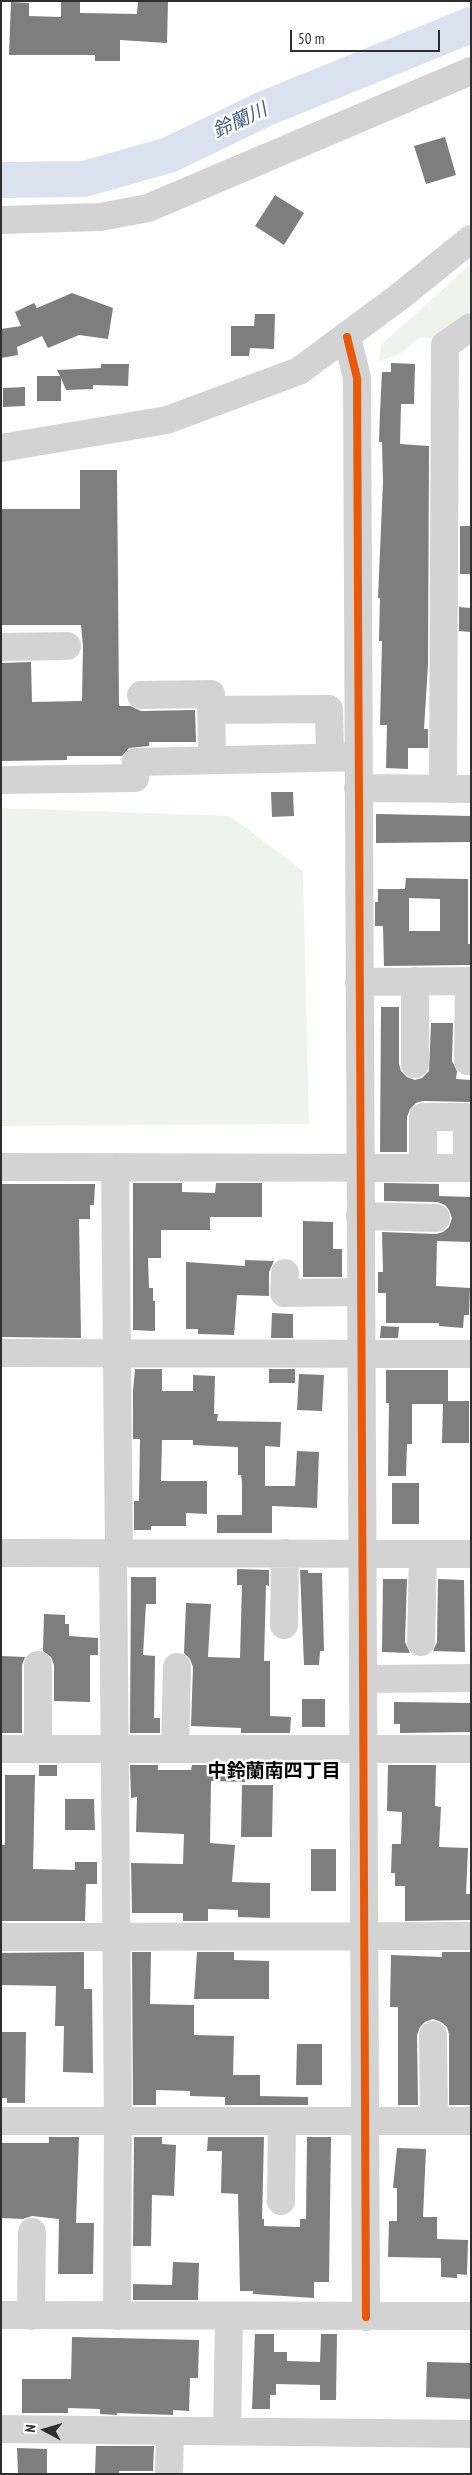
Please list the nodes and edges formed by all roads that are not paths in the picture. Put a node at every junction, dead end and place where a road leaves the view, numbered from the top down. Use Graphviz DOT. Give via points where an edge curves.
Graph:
graph roads {
  1 [pos="471,71"];
  2 [pos="1,220"];
  3 [pos="471,239"];
  4 [pos="471,328"];
  5 [pos="347,337"];
  6 [pos="1,448"];
  7 [pos="67,646"];
  8 [pos="1,647"];
  9 [pos="141,695"];
  10 [pos="211,710"];
  11 [pos="330,757"];
  12 [pos="358,757"];
  13 [pos="212,759"];
  14 [pos="1,780"];
  15 [pos="358,788"];
  16 [pos="443,788"];
  17 [pos="471,789"];
  18 [pos="415,981"];
  19 [pos="470,981"];
  20 [pos="359,982"];
  21 [pos="468,1061"];
  22 [pos="415,1064"];
  23 [pos="1,1167"];
  24 [pos="115,1167"];
  25 [pos="360,1168"];
  26 [pos="423,1168"];
  27 [pos="469,1168"];
  28 [pos="360,1216"];
  29 [pos="436,1218"];
  30 [pos="285,1273"];
  31 [pos="361,1292"];
  32 [pos="1,1353"];
  33 [pos="116,1353"];
  34 [pos="471,1354"];
  35 [pos="361,1355"];
  36 [pos="1,1553"];
  37 [pos="116,1553"];
  38 [pos="285,1553"];
  39 [pos="363,1553"];
  40 [pos="423,1554"];
  41 [pos="471,1554"];
  42 [pos="284,1625"];
  43 [pos="422,1642"];
  44 [pos="38,1665"];
  45 [pos="177,1667"];
  46 [pos="471,1678"];
  47 [pos="364,1680"];
  48 [pos="38,1748"];
  49 [pos="114,1748"];
  50 [pos="1,1749"];
  51 [pos="175,1749"];
  52 [pos="471,1749"];
  53 [pos="364,1751"];
  54 [pos="117,1936"];
  55 [pos="365,1936"];
  56 [pos="471,1936"];
  57 [pos="1,1937"];
  58 [pos="433,2035"];
  59 [pos="1,2120"];
  60 [pos="118,2121"];
  61 [pos="282,2121"];
  62 [pos="365,2121"];
  63 [pos="434,2121"];
  64 [pos="471,2121"];
  65 [pos="281,2201"];
  66 [pos="32,2232"];
  67 [pos="1,2315"];
  68 [pos="31,2316"];
  69 [pos="117,2316"];
  70 [pos="471,2316"];
  71 [pos="229,2317"];
  72 [pos="366,2317"];
  73 [pos="1,2429"];
  74 [pos="170,2431"];
  75 [pos="227,2431"];
  76 [pos="471,2434"];
  77 [pos="170,2474"];
  1 -- 2 [label="street" via="148,208 100,217"];
  3 -- 5 [label="street"];
  4 -- 16 [label="street" via="445,345"];
  5 -- 6 [label="street" via="299,371 167,420"];
  5 -- 12 [label="street" via="357,378"];
  7 -- 8 [label="street"];
  9 -- 10 [label="street" via="211,694"];
  10 -- 11 [label="street" via="329,709"];
  10 -- 13 [label="street"];
  11 -- 12 [label="street"];
  11 -- 13 [label="street"];
  12 -- 15 [label="street"];
  13 -- 14 [label="street" via="136,762 136,778"];
  15 -- 16 [label="street"];
  15 -- 20 [label="street"];
  16 -- 17 [label="street"];
  18 -- 19 [label="street"];
  18 -- 20 [label="street"];
  18 -- 22 [label="street"];
  19 -- 21 [label="street"];
  20 -- 25 [label="street"];
  23 -- 24 [label="street"];
  24 -- 25 [label="street"];
  24 -- 33 [label="street"];
  25 -- 26 [label="street"];
  25 -- 28 [label="street"];
  26 -- 27 [label="street"];
  26 -- 27 [label="street" via="423,1117 467,1117"];
  28 -- 29 [label="street"];
  28 -- 31 [label="street"];
  30 -- 31 [label="street" via="284,1293"];
  31 -- 35 [label="street"];
  32 -- 33 [label="street"];
  33 -- 35 [label="street"];
  33 -- 37 [label="street"];
  34 -- 35 [label="street"];
  35 -- 39 [label="street"];
  36 -- 37 [label="street"];
  37 -- 38 [label="street"];
  37 -- 49 [label="street"];
  38 -- 39 [label="street"];
  38 -- 42 [label="street"];
  39 -- 40 [label="street"];
  39 -- 47 [label="street"];
  40 -- 41 [label="street"];
  40 -- 43 [label="street"];
  44 -- 48 [label="street"];
  45 -- 51 [label="street"];
  46 -- 47 [label="street"];
  47 -- 53 [label="street"];
  48 -- 49 [label="street"];
  48 -- 50 [label="street"];
  49 -- 51 [label="street"];
  49 -- 54 [label="street"];
  51 -- 53 [label="street"];
  52 -- 53 [label="street"];
  53 -- 55 [label="street"];
  54 -- 55 [label="street"];
  54 -- 57 [label="street"];
  54 -- 60 [label="street"];
  55 -- 56 [label="street"];
  55 -- 62 [label="street"];
  58 -- 63 [label="street"];
  59 -- 60 [label="street"];
  60 -- 61 [label="street"];
  60 -- 69 [label="street"];
  61 -- 62 [label="street"];
  61 -- 65 [label="street"];
  62 -- 63 [label="street"];
  62 -- 72 [label="street"];
  63 -- 64 [label="street"];
  66 -- 68 [label="street"];
  67 -- 68 [label="street"];
  68 -- 69 [label="street"];
  69 -- 71 [label="street"];
  70 -- 72 [label="street"];
  71 -- 72 [label="street"];
  71 -- 75 [label="street"];
  73 -- 74 [label="street"];
  74 -- 75 [label="street"];
  74 -- 77 [label="street"];
  75 -- 76 [label="street"];
}
